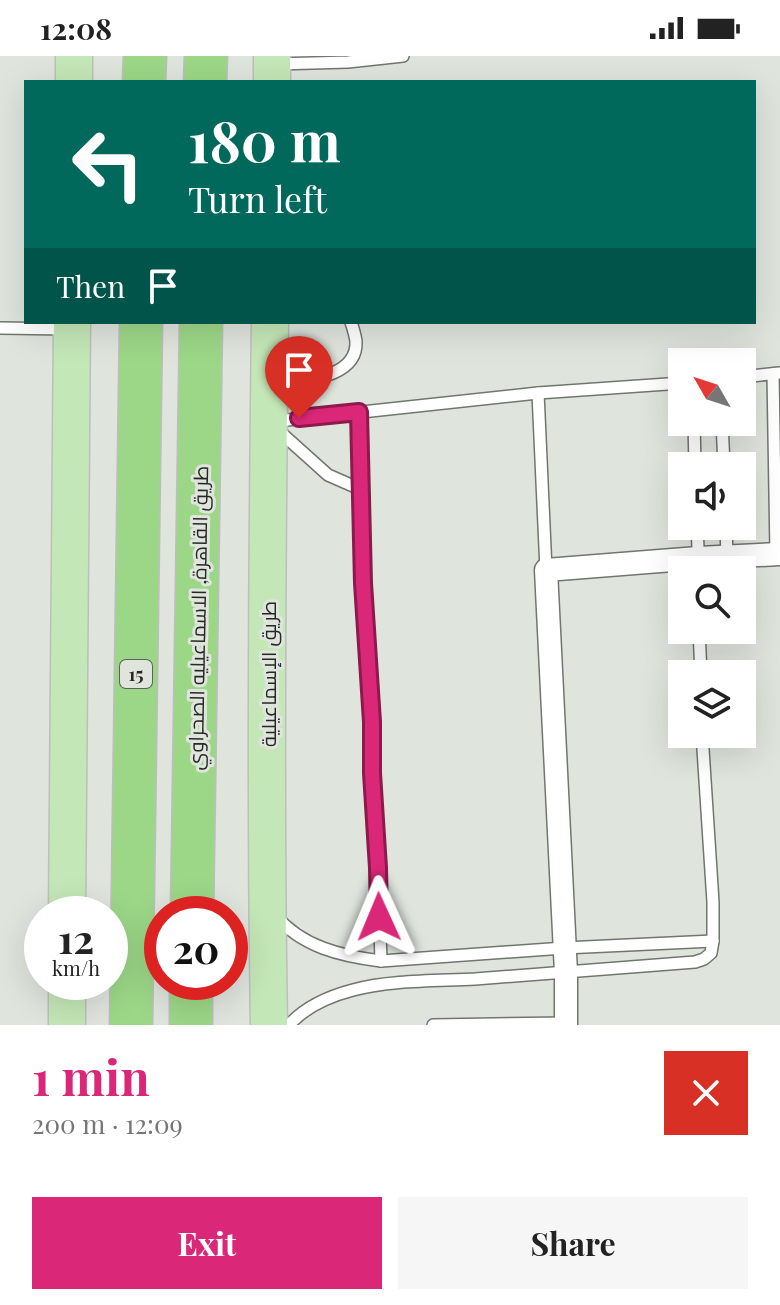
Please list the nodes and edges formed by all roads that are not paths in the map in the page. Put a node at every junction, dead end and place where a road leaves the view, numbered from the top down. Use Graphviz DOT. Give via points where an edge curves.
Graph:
graph roads {
  1 [pos="74,56"];
  2 [pos="145,56"];
  3 [pos="206,56"];
  4 [pos="403,56"];
  5 [pos="348,59"];
  6 [pos="272,68"];
  7 [pos="74,80"];
  8 [pos="144,80"];
  9 [pos="205,80"];
  10 [pos="141,324"];
  11 [pos="201,324"];
  12 [pos="270,324"];
  13 [pos="351,324"];
  14 [pos="72,326"];
  15 [pos="0,328"];
  16 [pos="777,374"];
  17 [pos="756,376"];
  18 [pos="668,384"];
  19 [pos="269,386"];
  20 [pos="538,393"];
  21 [pos="359,412"];
  22 [pos="269,422"];
  23 [pos="360,489"];
  24 [pos="778,554"];
  25 [pos="744,556"];
  26 [pos="668,565"];
  27 [pos="546,570"];
  28 [pos="703,748"];
  29 [pos="67,896"];
  30 [pos="192,896"];
  31 [pos="267,904"];
  32 [pos="713,941"];
  33 [pos="564,948"];
  34 [pos="381,961"];
  35 [pos="566,973"];
  36 [pos="67,1000"];
  37 [pos="191,1000"];
  38 [pos="566,1024"];
  39 [pos="67,1025"];
  40 [pos="131,1025"];
  41 [pos="191,1025"];
  42 [pos="269,1025"];
  43 [pos="289,1025"];
  44 [pos="433,1025"];
  1 -- 7 [label="main road"];
  2 -- 8 [label="highway"];
  3 -- 9 [label="highway"];
  4 -- 5 [label="lane"];
  5 -- 6 [label="lane"];
  10 -- 40 [label="highway, 15"];
  11 -- 30 [label="highway, طريق القاهرة, الاسماعيليه الصحراوي"];
  12 -- 19 [label="main road, طريق الإسماعيلية"];
  13 -- 19 [label="lane" via="356,343 343,369"];
  14 -- 15 [label="lane"];
  14 -- 29 [label="main road"];
  16 -- 17 [label="lane"];
  16 -- 24 [label="lane"];
  18 -- 20 [label="lane"];
  19 -- 22 [label="main road, طريق الإسماعيلية"];
  20 -- 21 [label="lane"];
  20 -- 27 [label="lane"];
  21 -- 22 [label="lane"];
  21 -- 23 [label="lane"];
  22 -- 23 [label="lane" via="328,475"];
  22 -- 31 [label="main road, طريق الإسماعيلية"];
  23 -- 34 [label="lane"];
  24 -- 25 [label="street"];
  26 -- 27 [label="street"];
  27 -- 33 [label="street"];
  28 -- 32 [label="lane"];
  31 -- 34 [label="lane" via="299,937 352,957"];
  31 -- 42 [label="main road, طريق الإسماعيلية"];
  32 -- 33 [label="lane"];
  32 -- 35 [label="lane" via="711,953 695,962"];
  33 -- 34 [label="lane"];
  33 -- 35 [label="street"];
  35 -- 38 [label="street"];
  35 -- 43 [label="lane" via="354,989 325,1000"];
  36 -- 39 [label="main road"];
  37 -- 41 [label="highway"];
  38 -- 44 [label="lane"];
}
